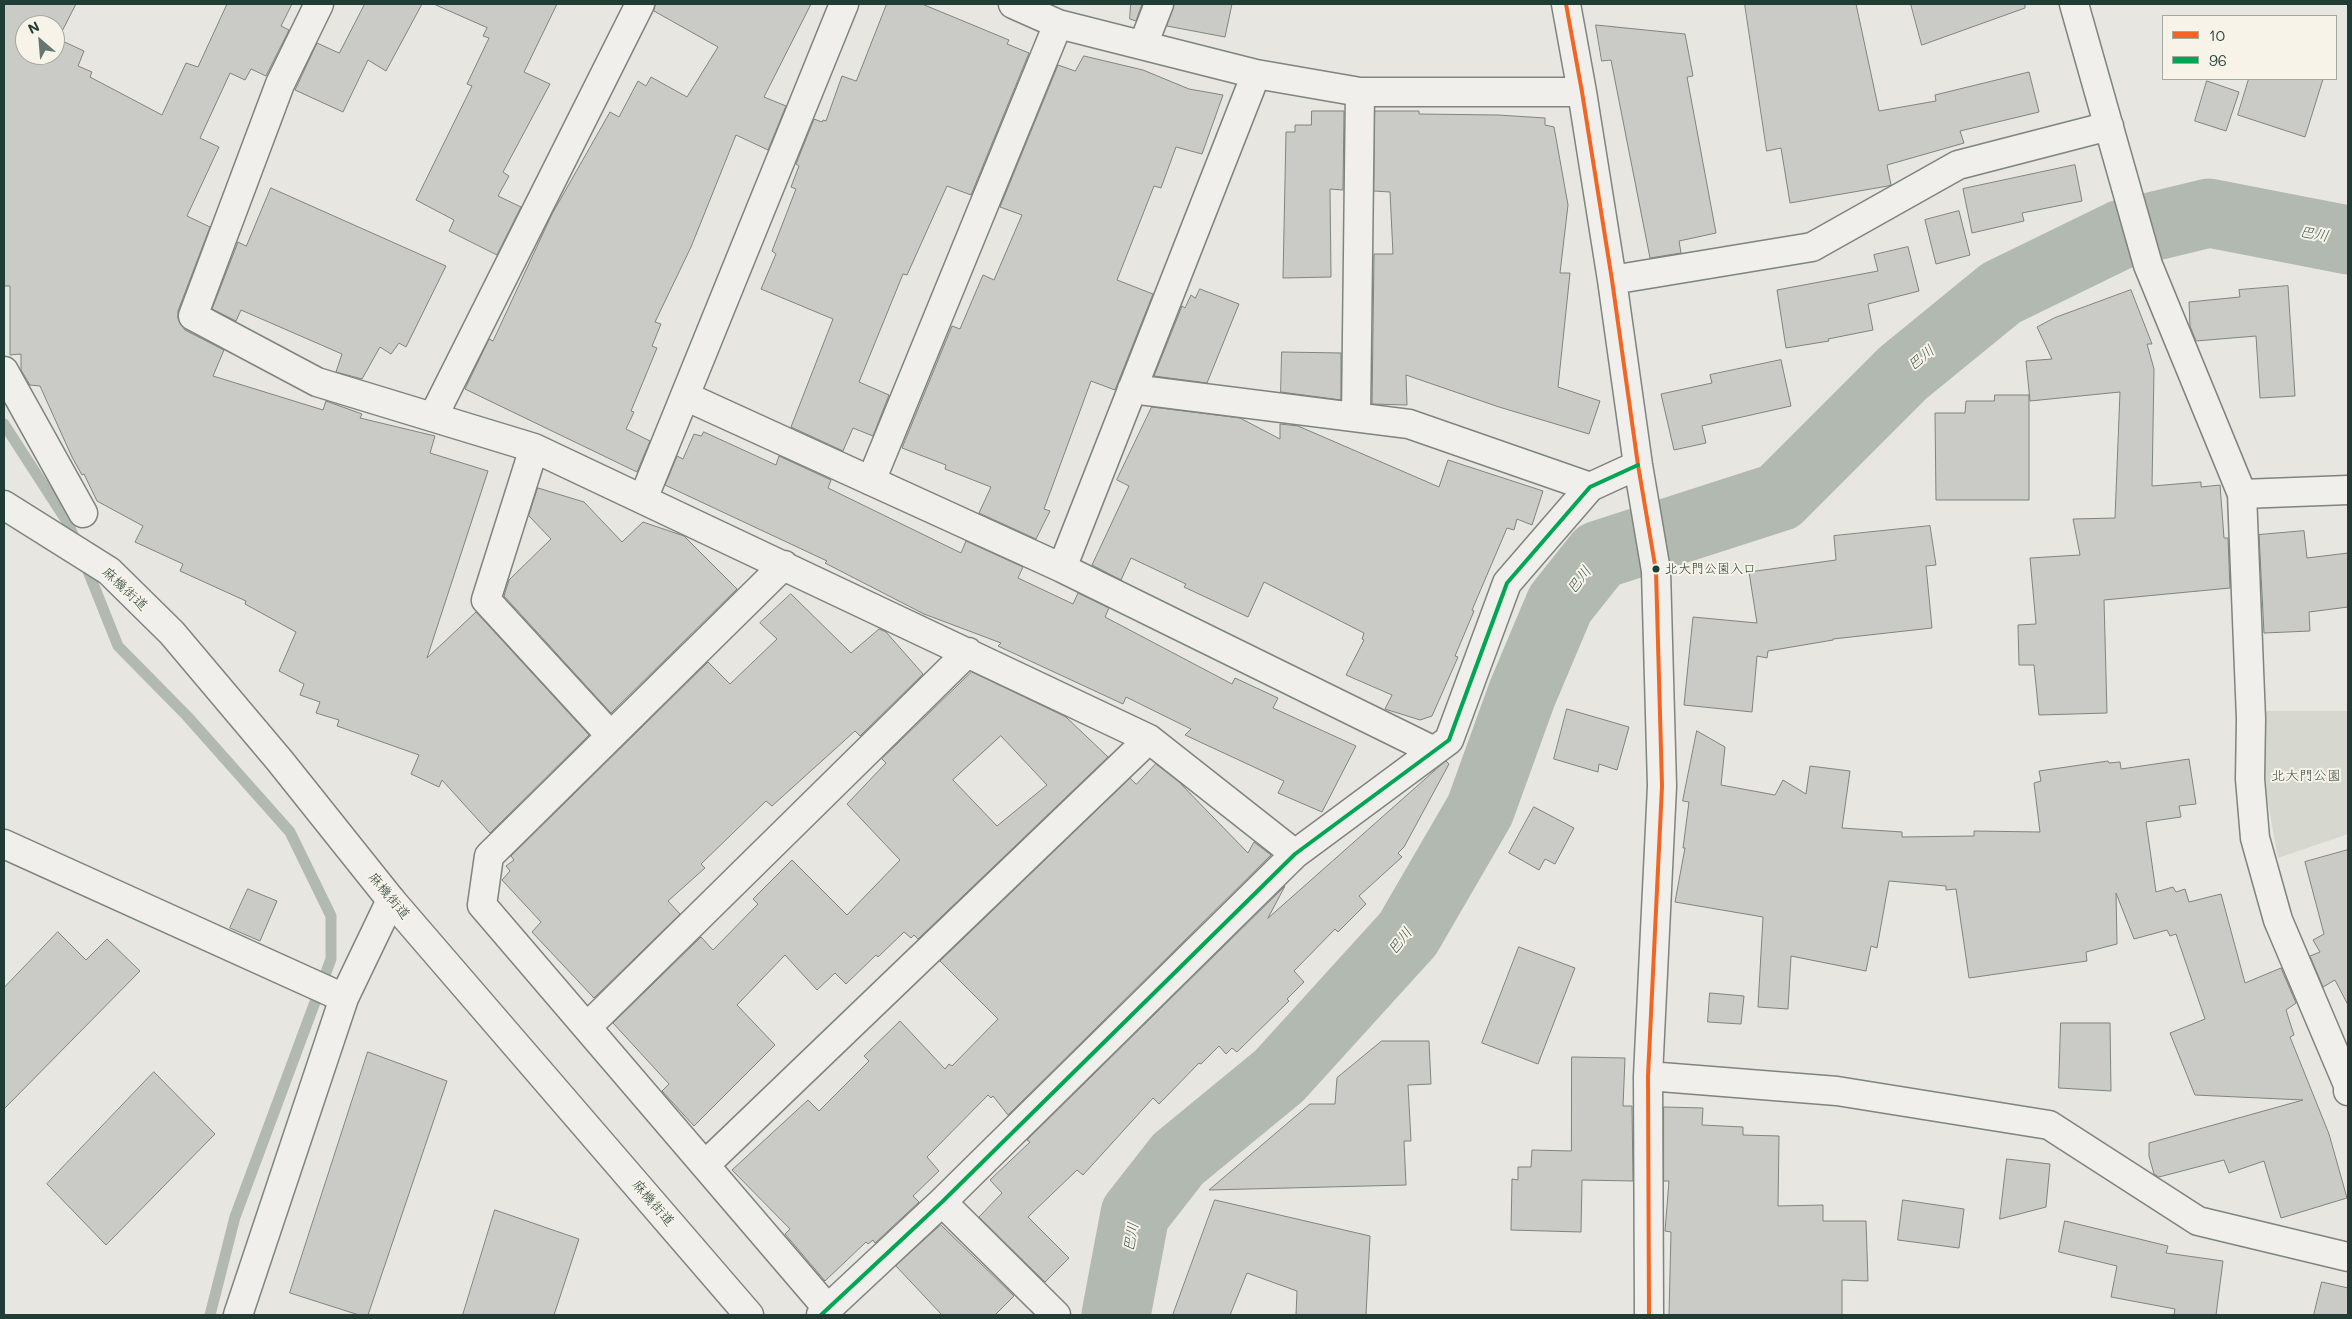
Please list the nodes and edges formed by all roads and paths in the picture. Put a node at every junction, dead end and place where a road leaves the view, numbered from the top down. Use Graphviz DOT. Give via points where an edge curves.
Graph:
graph roads {
  1 [pos="319,4"];
  2 [pos="640,4"];
  3 [pos="844,4"];
  4 [pos="1013,4"];
  5 [pos="1159,4"];
  6 [pos="1566,4"];
  7 [pos="2074,4"];
  8 [pos="1058,24"];
  9 [pos="1143,44"];
  10 [pos="1256,74"];
  11 [pos="1360,92"];
  12 [pos="1582,92"];
  13 [pos="2109,126"];
  14 [pos="1612,280"];
  15 [pos="4,371"];
  16 [pos="1132,390"];
  17 [pos="685,396"];
  18 [pos="433,417"];
  19 [pos="1356,417"];
  20 [pos="534,448"];
  21 [pos="1640,478"];
  22 [pos="871,481"];
  23 [pos="1590,487"];
  24 [pos="2348,490"];
  25 [pos="2242,494"];
  26 [pos="643,499"];
  27 [pos="4,505"];
  28 [pos="83,513"];
  29 [pos="784,566"];
  30 [pos="1062,568"];
  31 [pos="968,652"];
  32 [pos="611,736"];
  33 [pos="1149,739"];
  34 [pos="1434,751"];
  35 [pos="4,844"];
  36 [pos="1295,854"];
  37 [pos="391,900"];
  38 [pos="344,998"];
  39 [pos="587,1026"];
  40 [pos="1648,1076"];
  41 [pos="2348,1091"];
  42 [pos="705,1165"];
  43 [pos="942,1202"];
  44 [pos="2348,1257"];
  45 [pos="824,1312"];
  46 [pos="238,1315"];
  47 [pos="749,1315"];
  48 [pos="1056,1315"];
  49 [pos="1649,1315"];
  1 -- 18 [label="street" via="280,84 193,316 317,382"];
  2 -- 18 [label="street"];
  3 -- 17 [label="street"];
  4 -- 8 [label="street"];
  5 -- 9 [label="street"];
  6 -- 12 [label="street"];
  7 -- 13 [label="street"];
  8 -- 9 [label="street"];
  8 -- 22 [label="street"];
  9 -- 10 [label="street"];
  10 -- 11 [label="street"];
  10 -- 16 [label="street"];
  11 -- 12 [label="street"];
  11 -- 19 [label="street"];
  12 -- 14 [label="street"];
  13 -- 14 [label="street" via="1958,165 1812,247"];
  13 -- 25 [label="street" via="2148,265"];
  14 -- 21 [label="street"];
  15 -- 28 [label="street"];
  16 -- 19 [label="street"];
  16 -- 30 [label="street"];
  17 -- 22 [label="street"];
  17 -- 26 [label="street"];
  18 -- 20 [label="street"];
  19 -- 23 [label="street" via="1409,424"];
  20 -- 26 [label="street"];
  20 -- 32 [label="street" via="486,600"];
  21 -- 23 [label="street"];
  21 -- 40 [label="street" via="1656,571 1662,786"];
  22 -- 30 [label="street"];
  23 -- 34 [label="street" via="1508,583 1449,740"];
  24 -- 25 [label="street"];
  25 -- 41 [label="street" via="2251,719 2250,779 2255,838 2278,920"];
  26 -- 29 [label="street"];
  27 -- 37 [label="street, 麻機街道" via="109,572 172,633"];
  29 -- 31 [label="street"];
  29 -- 32 [label="street"];
  30 -- 34 [label="street"];
  31 -- 33 [label="street"];
  31 -- 39 [label="street"];
  32 -- 39 [label="street" via="489,856 482,905"];
  33 -- 36 [label="street"];
  33 -- 42 [label="street"];
  34 -- 36 [label="street"];
  35 -- 38 [label="street"];
  36 -- 43 [label="street"];
  37 -- 38 [label="street"];
  37 -- 47 [label="street, 麻機街道"];
  38 -- 46 [label="street"];
  39 -- 42 [label="street"];
  40 -- 44 [label="street" via="1837,1091 2049,1125 2198,1221"];
  40 -- 49 [label="street"];
  42 -- 45 [label="street"];
  43 -- 45 [label="street"];
  43 -- 48 [label="street"];
}
